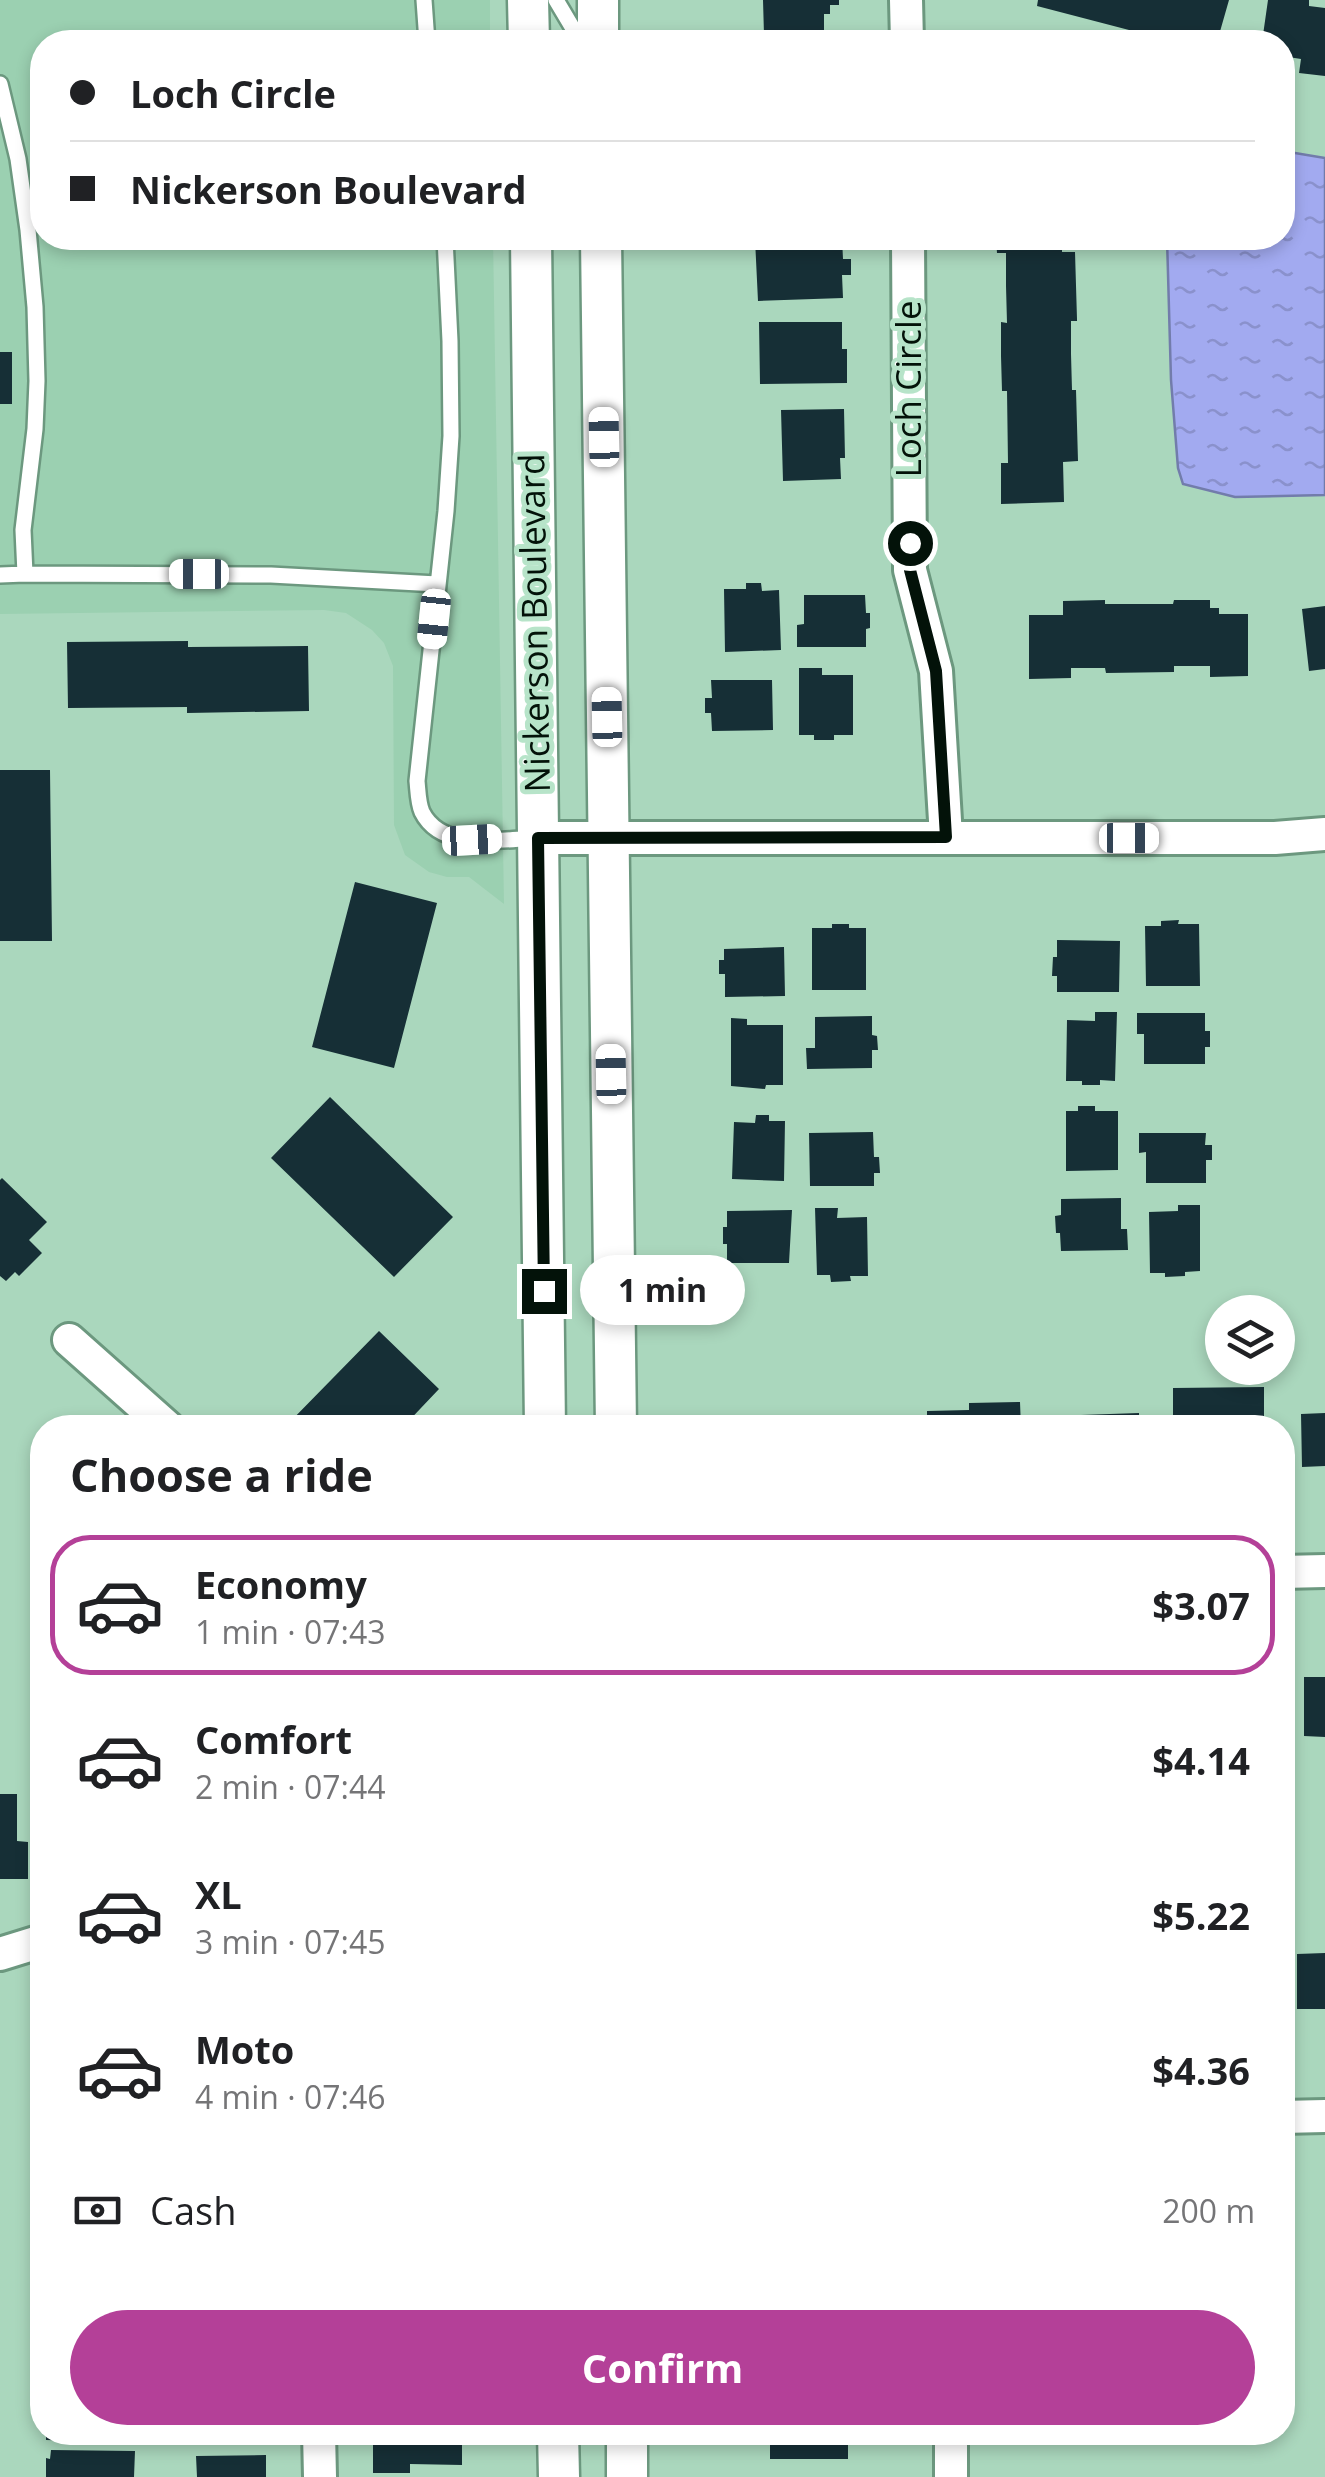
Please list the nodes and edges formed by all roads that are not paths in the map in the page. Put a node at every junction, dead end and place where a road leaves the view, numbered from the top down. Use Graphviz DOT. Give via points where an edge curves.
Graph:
graph roads {
  1 [pos="424,0"];
  2 [pos="528,0"];
  3 [pos="556,0"];
  4 [pos="598,0"];
  5 [pos="906,0"];
  6 [pos="426,30"];
  7 [pos="529,30"];
  8 [pos="574,30"];
  9 [pos="598,30"];
  10 [pos="906,30"];
  11 [pos="0,84"];
  12 [pos="446,250"];
  13 [pos="531,250"];
  14 [pos="601,250"];
  15 [pos="908,250"];
  16 [pos="25,574"];
  17 [pos="0,576"];
  18 [pos="438,584"];
  19 [pos="1325,834"];
  20 [pos="609,837"];
  21 [pos="946,837"];
  22 [pos="538,838"];
  23 [pos="69,1340"];
  24 [pos="153,1415"];
  25 [pos="546,1415"];
  26 [pos="616,1415"];
  27 [pos="1295,1572"];
  28 [pos="1325,1572"];
  29 [pos="30,1945"];
  30 [pos="0,1954"];
  31 [pos="1325,2116"];
  32 [pos="1295,2117"];
  33 [pos="319,2445"];
  34 [pos="558,2445"];
  35 [pos="626,2445"];
  36 [pos="950,2445"];
  37 [pos="320,2477"];
  38 [pos="559,2477"];
  39 [pos="627,2477"];
  40 [pos="951,2477"];
  1 -- 6 [label="lane"];
  2 -- 7 [label="street"];
  3 -- 8 [label="lane"];
  4 -- 9 [label="street"];
  5 -- 10 [label="street"];
  11 -- 16 [label="lane" via="20,173 35,307"];
  12 -- 18 [label="lane" via="451,436"];
  13 -- 22 [label="street, Nickerson Boulevard"];
  14 -- 20 [label="street, Nickerson Boulevard"];
  15 -- 21 [label="street, Loch Circle" via="910,570 936,671"];
  16 -- 17 [label="lane"];
  16 -- 18 [label="lane"];
  18 -- 22 [label="lane" via="417,781 421,810 445,835"];
  19 -- 21 [label="street"];
  20 -- 21 [label="street"];
  20 -- 22 [label="street"];
  20 -- 26 [label="street, Nickerson Boulevard"];
  22 -- 25 [label="street, Nickerson Boulevard"];
  23 -- 24 [label="street"];
  27 -- 28 [label="street"];
  29 -- 30 [label="street"];
  31 -- 32 [label="street"];
  33 -- 37 [label="street"];
  34 -- 38 [label="street"];
  35 -- 39 [label="street"];
  36 -- 40 [label="street"];
}
